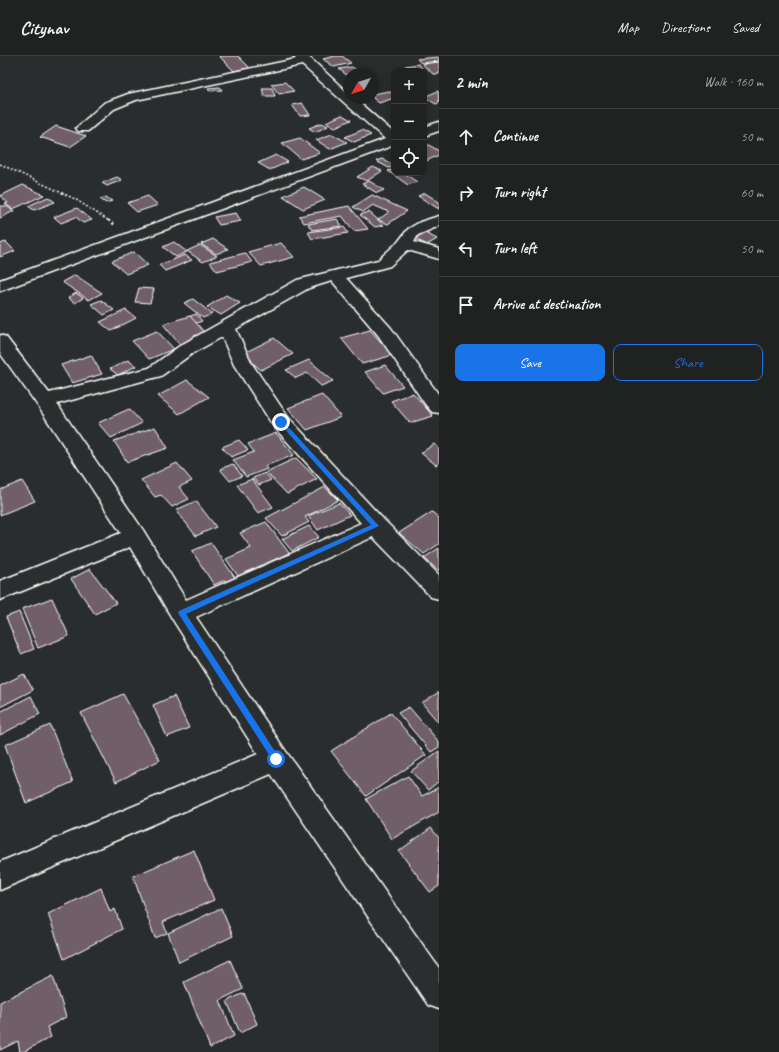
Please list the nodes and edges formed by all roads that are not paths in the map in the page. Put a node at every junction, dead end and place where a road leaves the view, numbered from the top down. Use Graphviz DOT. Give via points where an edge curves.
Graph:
graph roads {
  1 [pos="303,59"];
  2 [pos="439,126"];
  3 [pos="83,128"];
  4 [pos="427,131"];
  5 [pos="391,137"];
  6 [pos="391,141"];
  7 [pos="439,221"];
  8 [pos="405,244"];
  9 [pos="439,254"];
  10 [pos="336,276"];
  11 [pos="0,286"];
  12 [pos="227,328"];
  13 [pos="0,341"];
  14 [pos="45,401"];
  15 [pos="439,407"];
  16 [pos="376,526"];
  17 [pos="135,536"];
  18 [pos="439,590"];
  19 [pos="0,591"];
  20 [pos="181,613"];
  21 [pos="276,759"];
  22 [pos="0,876"];
  23 [pos="439,994"];
  1 -- 3 [label="street" via="132,97 108,106"];
  1 -- 5 [label="street"];
  2 -- 4 [label="street"];
  6 -- 11 [label="street"];
  7 -- 8 [label="street" via="414,232"];
  8 -- 9 [label="street"];
  8 -- 10 [label="street" via="384,263"];
  10 -- 12 [label="street" via="303,284"];
  10 -- 15 [label="street" via="391,340 418,383"];
  12 -- 14 [label="street" via="187,349 155,372"];
  12 -- 16 [label="street" via="243,365 281,422"];
  13 -- 14 [label="street"];
  14 -- 17 [label="street"];
  16 -- 18 [label="street"];
  16 -- 20 [label="street"];
  17 -- 19 [label="street"];
  17 -- 20 [label="street"];
  20 -- 21 [label="street"];
  21 -- 22 [label="street"];
  21 -- 23 [label="street"];
}
